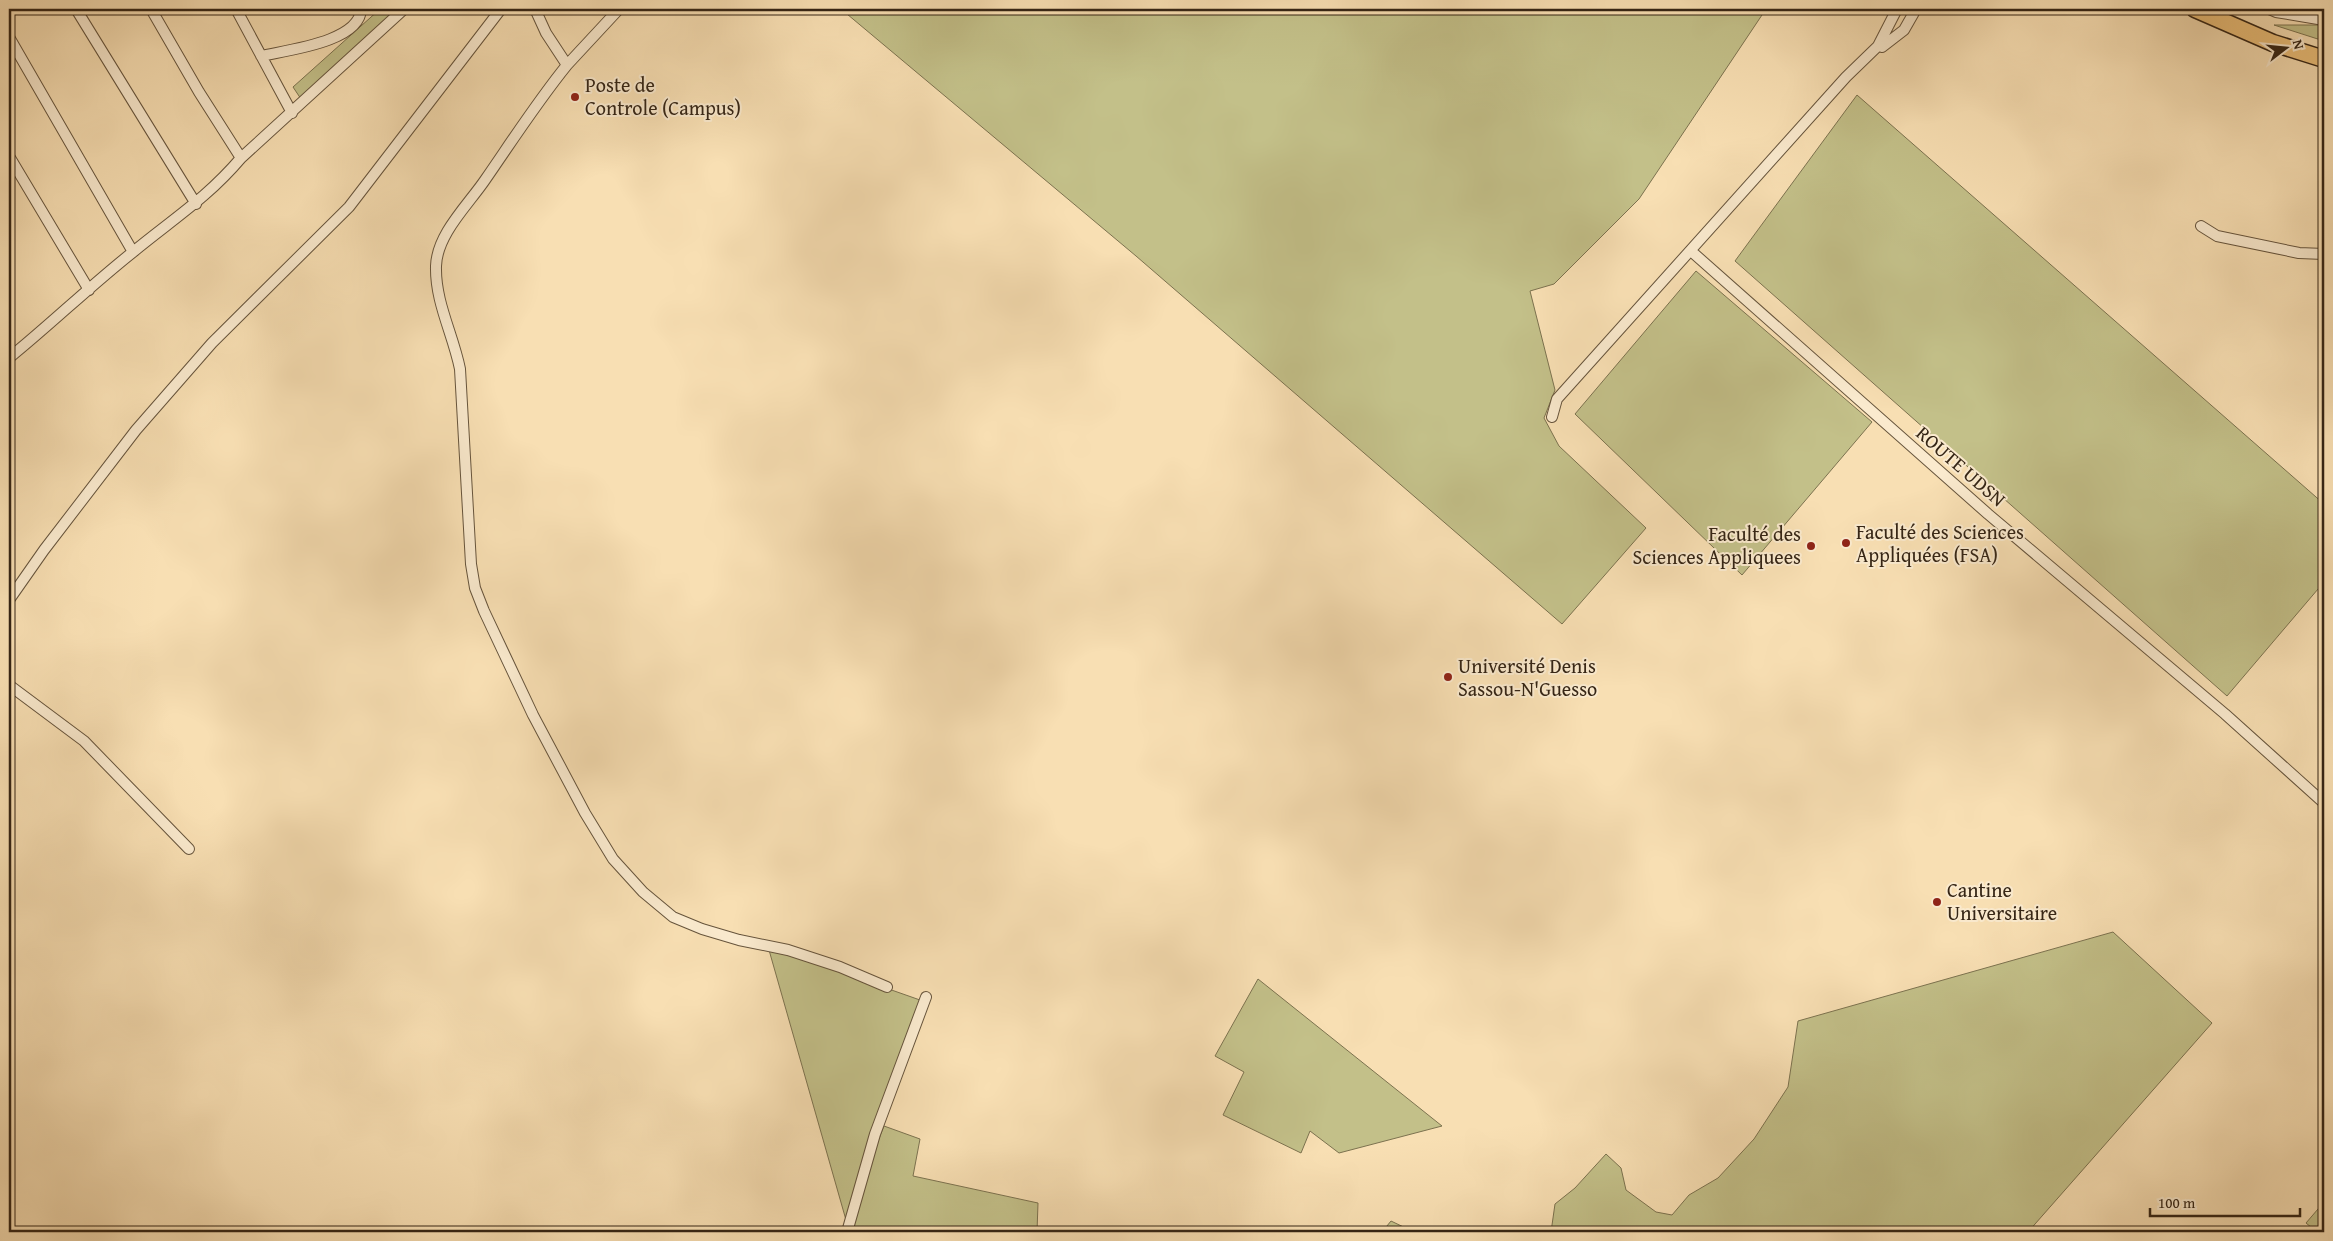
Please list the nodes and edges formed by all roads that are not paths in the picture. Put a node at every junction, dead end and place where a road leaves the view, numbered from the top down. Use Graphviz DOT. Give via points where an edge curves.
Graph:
graph roads {
  1 [pos="76,9"];
  2 [pos="151,9"];
  3 [pos="236,9"];
  4 [pos="361,9"];
  5 [pos="404,9"];
  6 [pos="501,9"];
  7 [pos="535,9"];
  8 [pos="619,9"];
  9 [pos="1897,9"];
  10 [pos="1916,9"];
  11 [pos="2195,9"];
  12 [pos="2270,9"];
  13 [pos="2324,20"];
  14 [pos="9,37"];
  15 [pos="1878,46"];
  16 [pos="261,56"];
  17 [pos="2324,58"];
  18 [pos="567,65"];
  19 [pos="292,113"];
  20 [pos="9,156"];
  21 [pos="241,158"];
  22 [pos="196,204"];
  23 [pos="2201,226"];
  24 [pos="1691,250"];
  25 [pos="133,252"];
  26 [pos="2324,254"];
  27 [pos="89,290"];
  28 [pos="9,358"];
  29 [pos="1552,418"];
  30 [pos="9,600"];
  31 [pos="9,685"];
  32 [pos="2324,804"];
  33 [pos="189,849"];
  34 [pos="887,987"];
  35 [pos="926,997"];
  36 [pos="847,1232"];
  1 -- 22 [label="street"];
  2 -- 21 [label="street"];
  3 -- 16 [label="street"];
  4 -- 16 [label="street" via="358,20 342,35"];
  5 -- 19 [label="street"];
  6 -- 30 [label="street" via="349,207 212,343 136,430"];
  7 -- 18 [label="street"];
  8 -- 18 [label="street"];
  9 -- 15 [label="street"];
  10 -- 15 [label="street" via="1904,30 1882,47"];
  11 -- 17 [label="main road" via="2273,42"];
  12 -- 13 [label="street"];
  14 -- 25 [label="street"];
  15 -- 24 [label="street"];
  16 -- 19 [label="street"];
  18 -- 34 [label="street" via="454,223 441,245 436,263 436,285 460,369 475,588 533,715 585,813 613,859 643,892 673,917 695,926 739,940 788,950"];
  19 -- 21 [label="street"];
  20 -- 27 [label="street"];
  21 -- 22 [label="street"];
  22 -- 25 [label="street"];
  23 -- 26 [label="street" via="2217,236 2299,253"];
  24 -- 29 [label="street" via="1557,399"];
  24 -- 32 [label="street, ROUTE UDSN" via="1982,509 2225,714"];
  25 -- 27 [label="street"];
  27 -- 28 [label="street"];
  31 -- 33 [label="street" via="84,741"];
  35 -- 36 [label="street" via="875,1134"];
}
